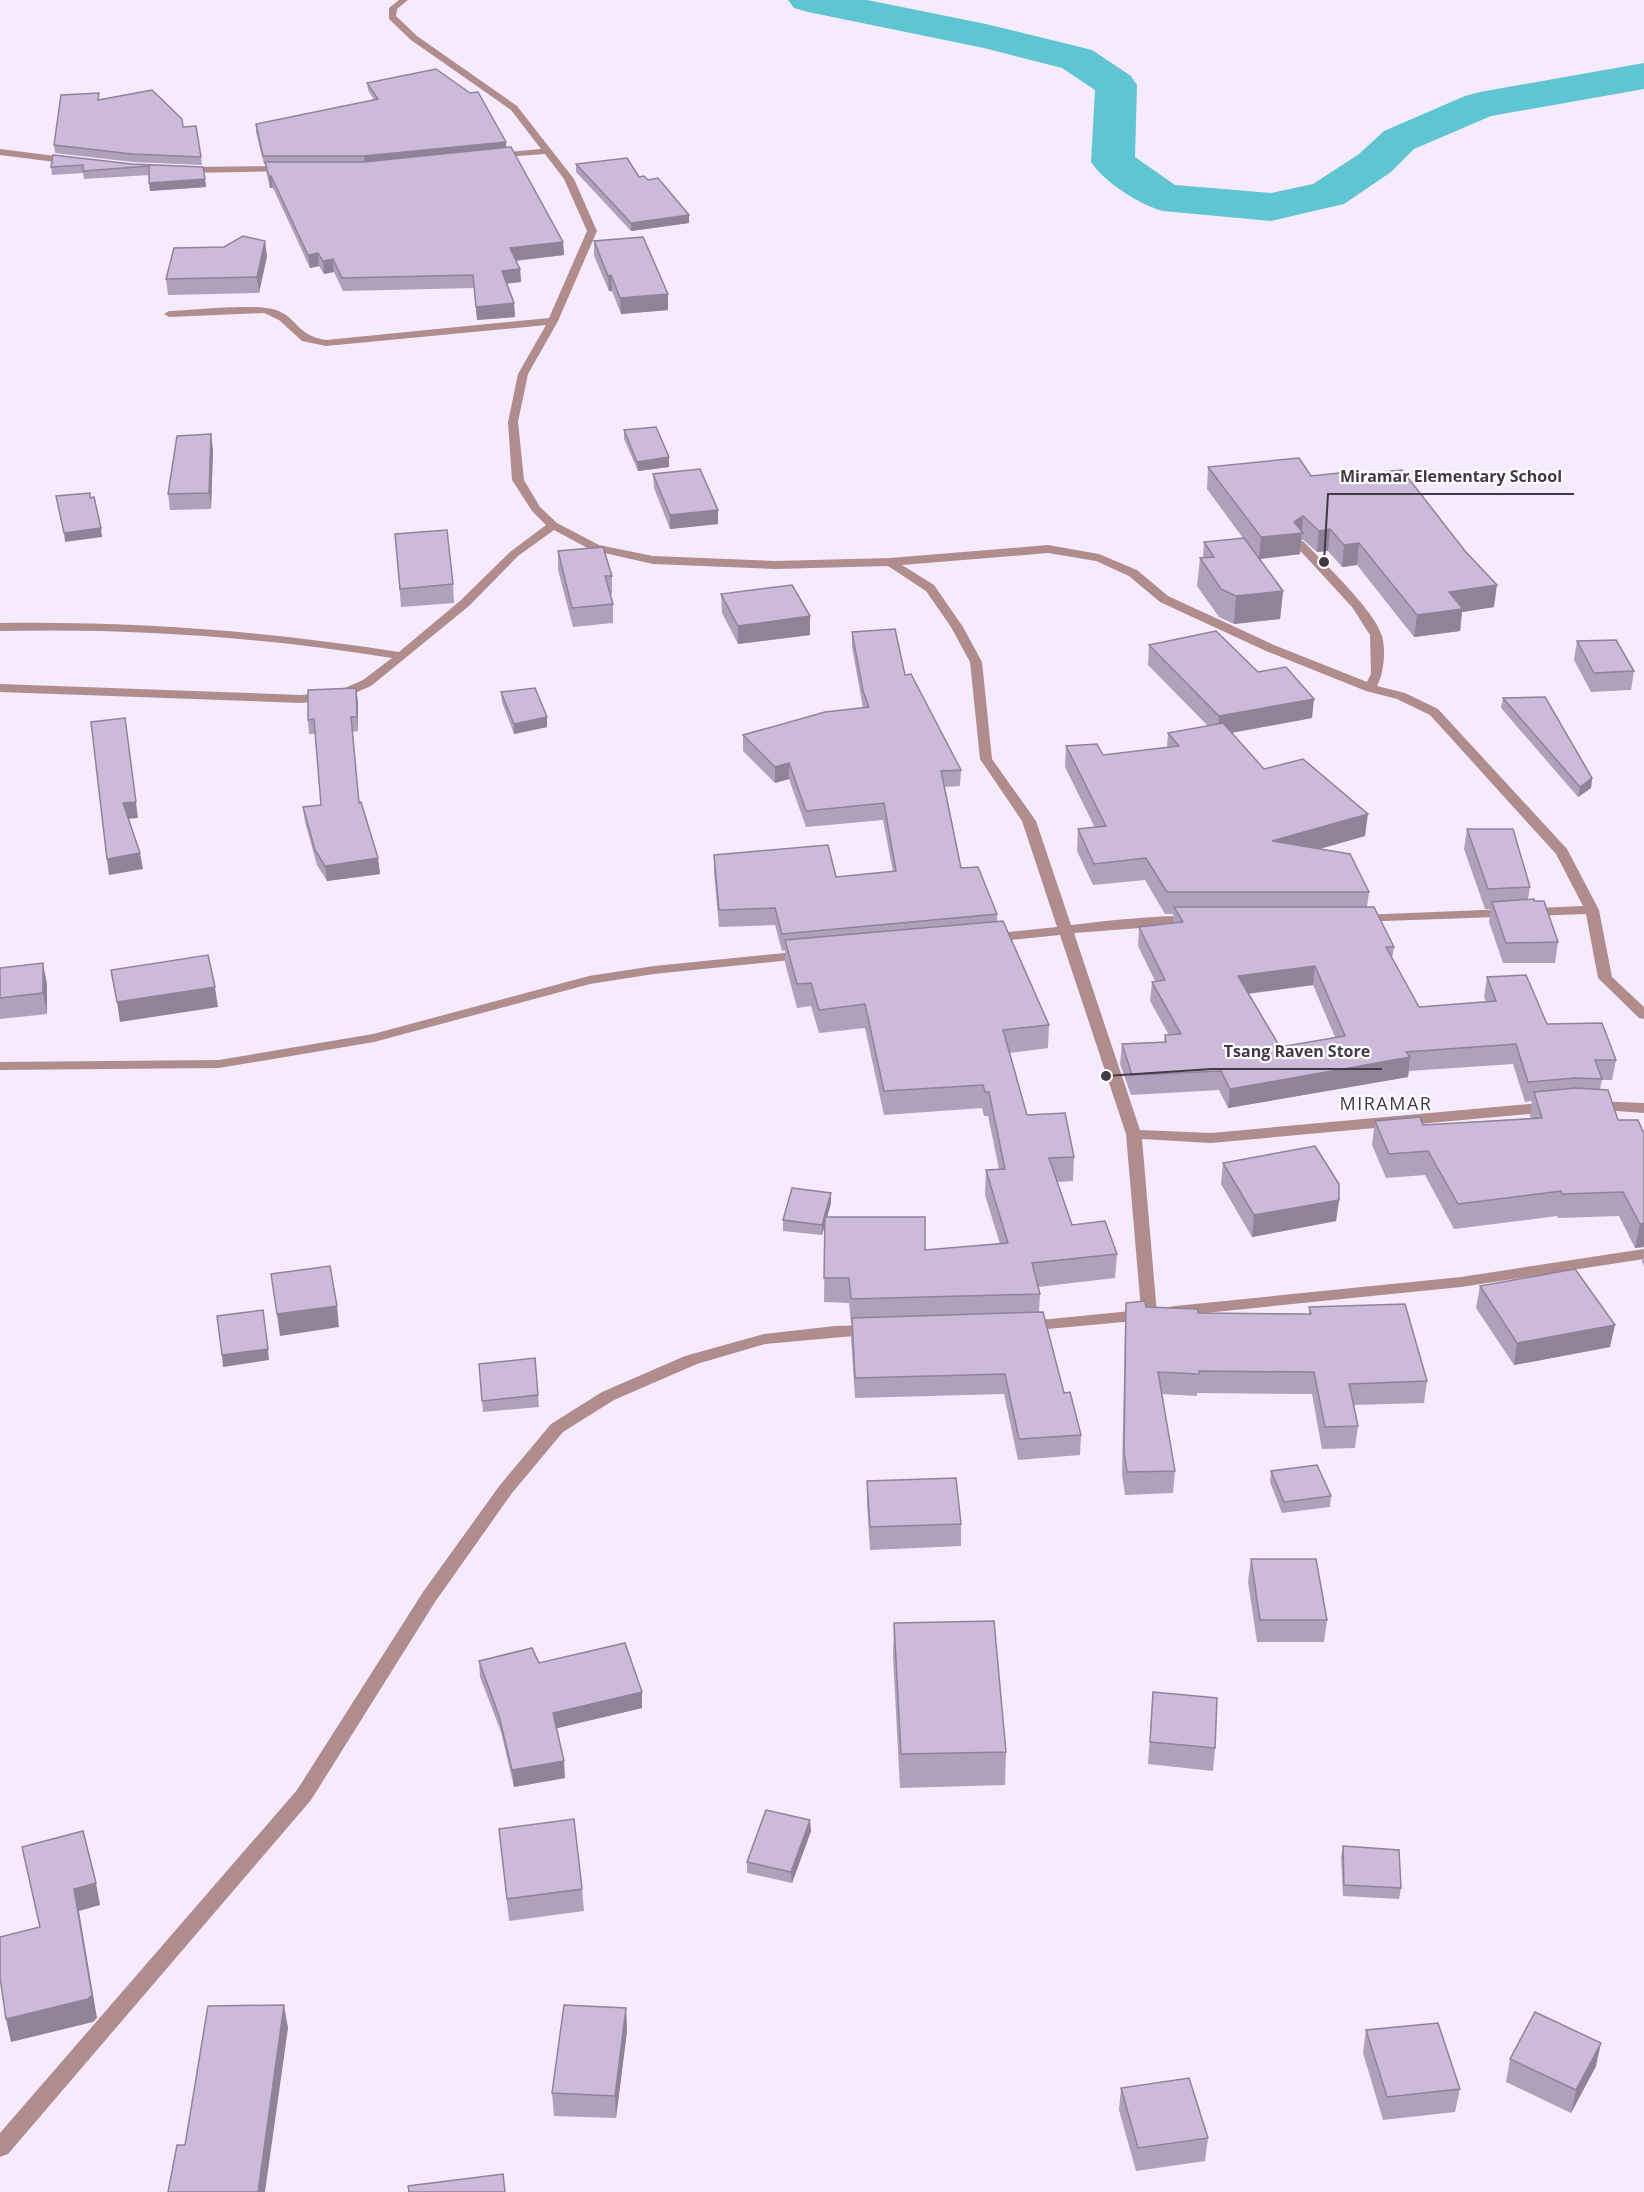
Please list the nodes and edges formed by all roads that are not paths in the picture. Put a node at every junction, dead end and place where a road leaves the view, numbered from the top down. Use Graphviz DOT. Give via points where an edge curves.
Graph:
graph roads {
  1 [pos="404,0"];
  2 [pos="547,150"];
  3 [pos="0,152"];
  4 [pos="490,157"];
  5 [pos="79,162"];
  6 [pos="293,168"];
  7 [pos="177,169"];
  8 [pos="169,314"];
  9 [pos="553,321"];
  10 [pos="553,525"];
  11 [pos="1300,544"];
  12 [pos="890,562"];
  13 [pos="0,627"];
  14 [pos="402,656"];
  15 [pos="0,688"];
  16 [pos="1370,688"];
  17 [pos="1592,910"];
  18 [pos="1204,920"];
  19 [pos="1341,920"];
  20 [pos="1065,932"];
  21 [pos="970,939"];
  22 [pos="819,953"];
  23 [pos="1644,1015"];
  24 [pos="0,1066"];
  25 [pos="1560,1106"];
  26 [pos="1582,1106"];
  27 [pos="1644,1108"];
  28 [pos="1134,1134"];
  29 [pos="1644,1254"];
  30 [pos="1149,1314"];
  31 [pos="1007,1326"];
  32 [pos="893,1329"];
  33 [pos="0,2148"];
  1 -- 2 [label="street" via="393,8 392,17 414,38 514,108"];
  2 -- 4 [label="street"];
  2 -- 9 [label="street" via="569,179 592,231"];
  3 -- 5 [label="street"];
  6 -- 7 [label="street"];
  8 -- 9 [label="street" via="264,310 288,320 302,337 326,343"];
  9 -- 10 [label="street" via="523,374 513,422 518,480 536,509"];
  10 -- 12 [label="street" via="595,548 653,560 775,565"];
  10 -- 14 [label="street" via="514,554 465,603"];
  11 -- 16 [label="street" via="1357,605 1376,635 1377,674"];
  12 -- 16 [label="street" via="1048,549 1099,558 1133,573 1164,599"];
  12 -- 20 [label="street" via="930,588 976,662 986,759 1029,821"];
  13 -- 14 [label="street" via="247,634"];
  14 -- 15 [label="street" via="367,683 329,698"];
  16 -- 17 [label="street" via="1434,711 1562,852"];
  17 -- 19 [label="street"];
  17 -- 23 [label="street" via="1605,978"];
  18 -- 20 [label="street" via="1088,927"];
  20 -- 21 [label="street"];
  20 -- 28 [label="street"];
  22 -- 24 [label="street" via="589,980 374,1038 219,1064"];
  25 -- 28 [label="street" via="1211,1138"];
  26 -- 27 [label="street"];
  28 -- 30 [label="street"];
  29 -- 30 [label="street" via="1461,1282"];
  30 -- 31 [label="street"];
  32 -- 33 [label="street" via="764,1339 691,1360 608,1396 557,1428 506,1489 429,1597 304,1795"];
}
